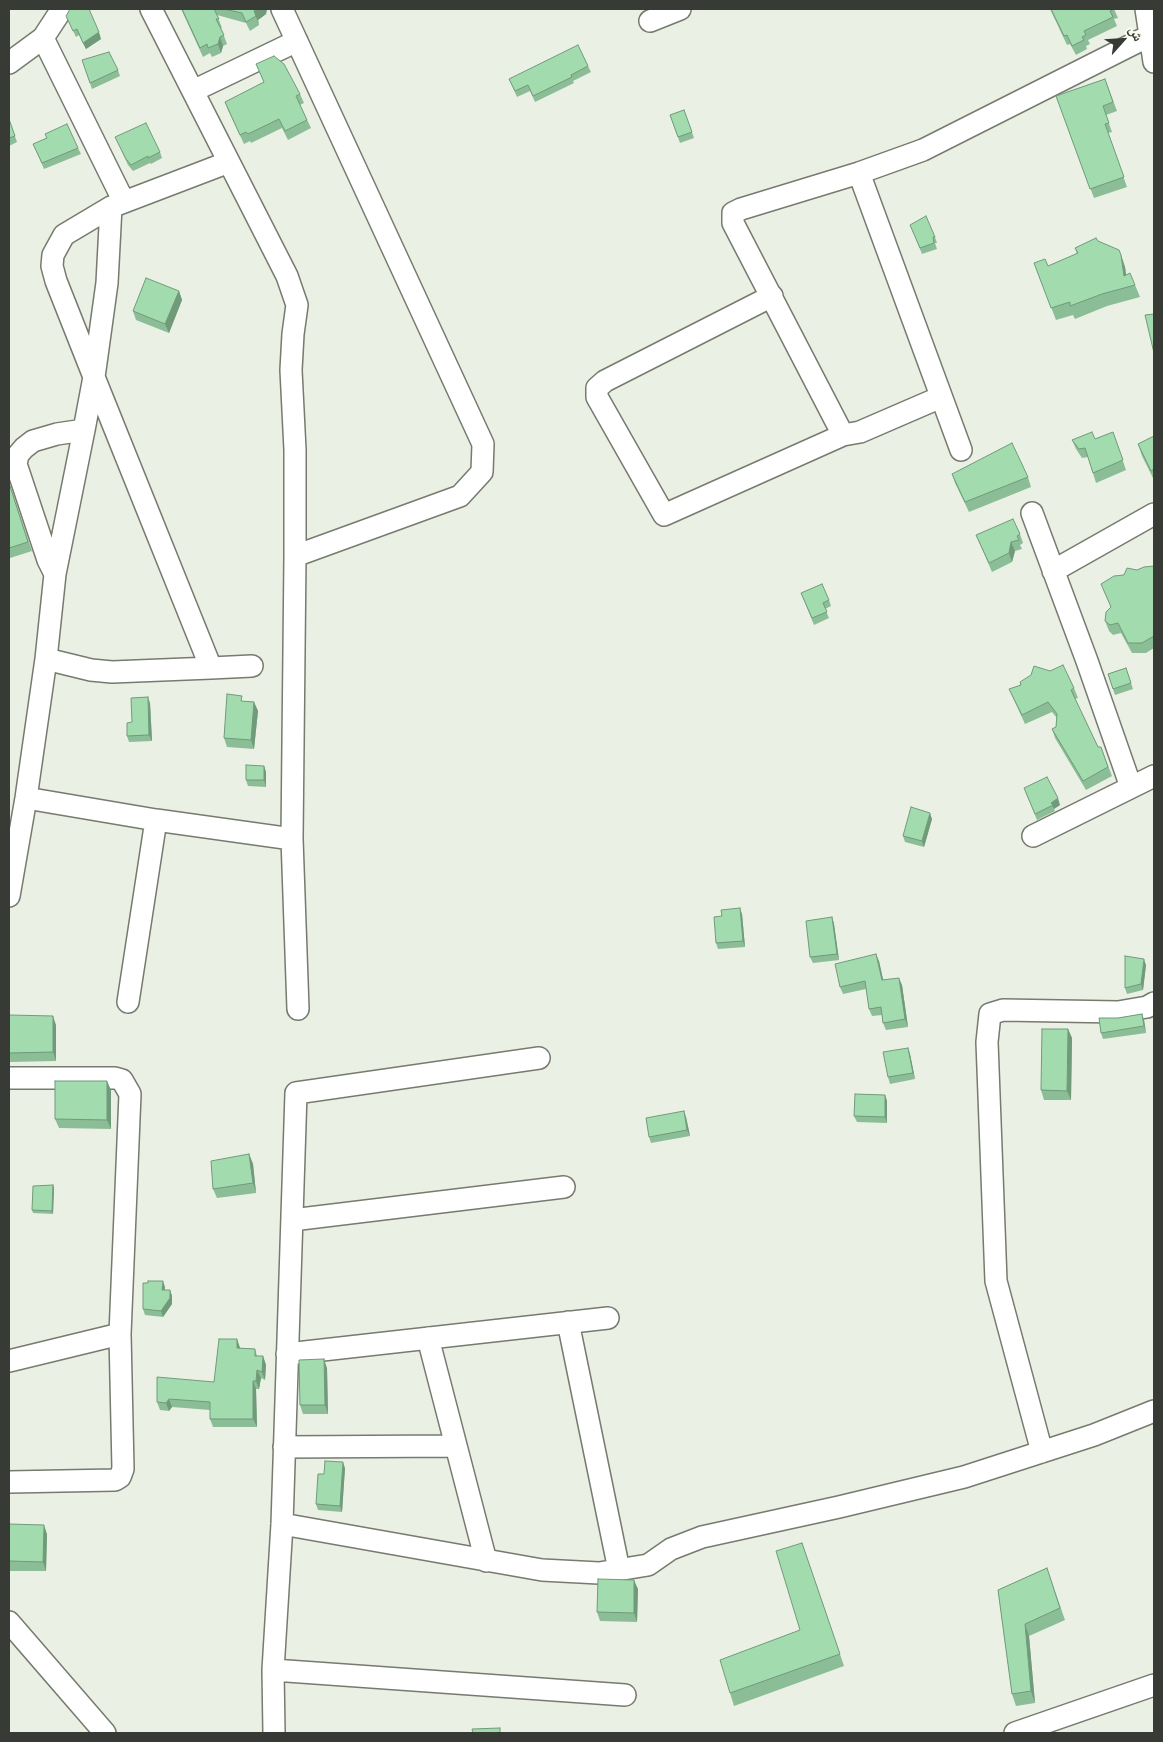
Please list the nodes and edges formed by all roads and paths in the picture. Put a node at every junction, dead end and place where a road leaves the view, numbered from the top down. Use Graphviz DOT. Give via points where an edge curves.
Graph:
graph roads {
  1 [pos="62,9"];
  2 [pos="151,9"];
  3 [pos="282,9"];
  4 [pos="680,9"];
  5 [pos="650,21"];
  6 [pos="1150,25"];
  7 [pos="43,38"];
  8 [pos="297,41"];
  9 [pos="1154,62"];
  10 [pos="9,63"];
  11 [pos="193,90"];
  12 [pos="229,162"];
  13 [pos="859,173"];
  14 [pos="118,205"];
  15 [pos="772,296"];
  16 [pos="94,378"];
  17 [pos="941,397"];
  18 [pos="84,430"];
  19 [pos="844,435"];
  20 [pos="961,450"];
  21 [pos="1032,512"];
  22 [pos="1154,514"];
  23 [pos="296,556"];
  24 [pos="1053,571"];
  25 [pos="55,574"];
  26 [pos="46,660"];
  27 [pos="252,666"];
  28 [pos="211,668"];
  29 [pos="1154,776"];
  30 [pos="1131,787"];
  31 [pos="26,798"];
  32 [pos="156,820"];
  33 [pos="1033,836"];
  34 [pos="292,839"];
  35 [pos="9,896"];
  36 [pos="128,1002"];
  37 [pos="1154,1003"];
  38 [pos="298,1009"];
  39 [pos="539,1058"];
  40 [pos="9,1078"];
  41 [pos="564,1187"];
  42 [pos="292,1220"];
  43 [pos="608,1318"];
  44 [pos="568,1322"];
  45 [pos="120,1334"];
  46 [pos="428,1338"];
  47 [pos="287,1354"];
  48 [pos="9,1361"];
  49 [pos="1154,1411"];
  50 [pos="456,1446"];
  51 [pos="284,1447"];
  52 [pos="1042,1452"];
  53 [pos="9,1482"];
  54 [pos="282,1524"];
  55 [pos="486,1560"];
  56 [pos="619,1570"];
  57 [pos="9,1622"];
  58 [pos="272,1670"];
  59 [pos="1154,1685"];
  60 [pos="625,1695"];
  61 [pos="105,1733"];
  62 [pos="274,1733"];
  63 [pos="1015,1733"];
  1 -- 7 [label="street"];
  2 -- 11 [label="street"];
  3 -- 8 [label="street"];
  4 -- 5 [label="street"];
  6 -- 9 [label="street"];
  6 -- 13 [label="street" via="922,150"];
  7 -- 10 [label="street"];
  7 -- 14 [label="street"];
  8 -- 11 [label="street"];
  8 -- 23 [label="street" via="483,444 482,472 460,496"];
  11 -- 12 [label="street"];
  12 -- 14 [label="street"];
  12 -- 23 [label="street" via="287,276 297,305 291,370"];
  13 -- 15 [label="street" via="733,213 733,223"];
  13 -- 17 [label="street"];
  14 -- 16 [label="street"];
  14 -- 16 [label="street" via="64,234 52,255 56,281"];
  15 -- 19 [label="street"];
  15 -- 19 [label="street" via="605,381 597,388 597,397 664,515"];
  16 -- 18 [label="street"];
  16 -- 28 [label="street"];
  17 -- 19 [label="street" via="860,432"];
  17 -- 20 [label="street"];
  18 -- 25 [label="street"];
  18 -- 25 [label="street" via="34,441 18,455 16,464"];
  21 -- 24 [label="street"];
  22 -- 24 [label="street"];
  23 -- 34 [label="street"];
  24 -- 30 [label="street"];
  25 -- 26 [label="street"];
  26 -- 28 [label="street" via="112,672"];
  26 -- 31 [label="street"];
  27 -- 28 [label="street"];
  29 -- 30 [label="street"];
  30 -- 33 [label="street"];
  31 -- 32 [label="street"];
  31 -- 35 [label="street"];
  32 -- 34 [label="street"];
  32 -- 36 [label="street"];
  34 -- 38 [label="street"];
  37 -- 52 [label="street" via="1118,1012 1003,1010 990,1014 987,1042 996,1281"];
  39 -- 42 [label="street" via="296,1093"];
  40 -- 45 [label="street" via="115,1078 122,1080 130,1094"];
  41 -- 42 [label="street"];
  42 -- 47 [label="street"];
  43 -- 44 [label="street"];
  44 -- 46 [label="street"];
  44 -- 56 [label="street"];
  45 -- 48 [label="street"];
  45 -- 53 [label="street" via="123,1469 120,1478"];
  46 -- 47 [label="street"];
  46 -- 50 [label="street"];
  47 -- 51 [label="street"];
  49 -- 52 [label="street"];
  50 -- 51 [label="street"];
  50 -- 55 [label="street"];
  51 -- 54 [label="street"];
  52 -- 56 [label="street" via="964,1477 702,1537 671,1549 648,1565"];
  54 -- 55 [label="street"];
  54 -- 58 [label="street"];
  55 -- 56 [label="street" via="542,1570 599,1573"];
  57 -- 61 [label="street"];
  58 -- 60 [label="street"];
  58 -- 62 [label="street"];
  59 -- 63 [label="street"];
}
